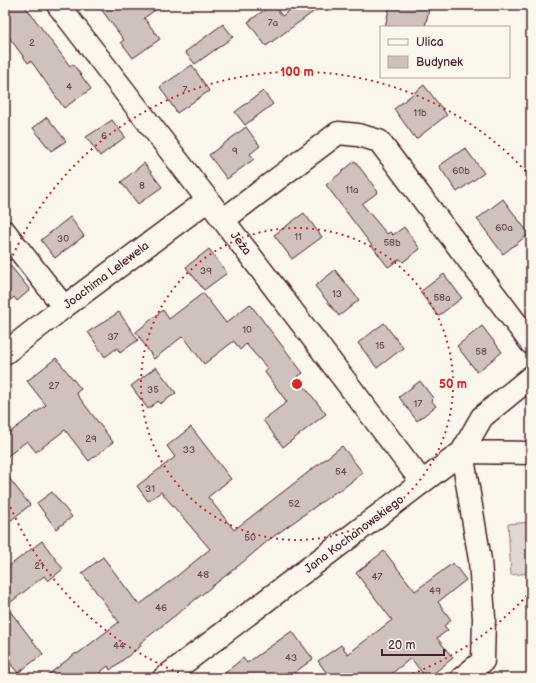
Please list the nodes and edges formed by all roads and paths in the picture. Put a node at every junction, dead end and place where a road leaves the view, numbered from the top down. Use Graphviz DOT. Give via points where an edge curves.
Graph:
graph roads {
  1 [pos="58,5"];
  2 [pos="208,200"];
  3 [pos="223,220"];
  4 [pos="5,232"];
  5 [pos="64,307"];
  6 [pos="531,343"];
  7 [pos="5,353"];
  8 [pos="531,377"];
  9 [pos="462,452"];
  10 [pos="531,453"];
  11 [pos="422,482"];
  12 [pos="164,678"];
  13 [pos="462,678"];
  1 -- 2 [label="street, Jeża"];
  2 -- 3 [label="street, Jeża"];
  2 -- 5 [label="street, Joachima Lelewela"];
  3 -- 6 [label="street" via="338,133 379,141"];
  3 -- 11 [label="street, Jeża"];
  4 -- 5 [label="street"];
  5 -- 7 [label="street, Joachima Lelewela"];
  8 -- 9 [label="street, Jana Kochanowskiego" via="482,417"];
  9 -- 10 [label="street"];
  9 -- 11 [label="street, Jana Kochanowskiego"];
  9 -- 13 [label="street" via="480,560 484,618 483,661"];
  11 -- 12 [label="street, Jana Kochanowskiego"];
}
